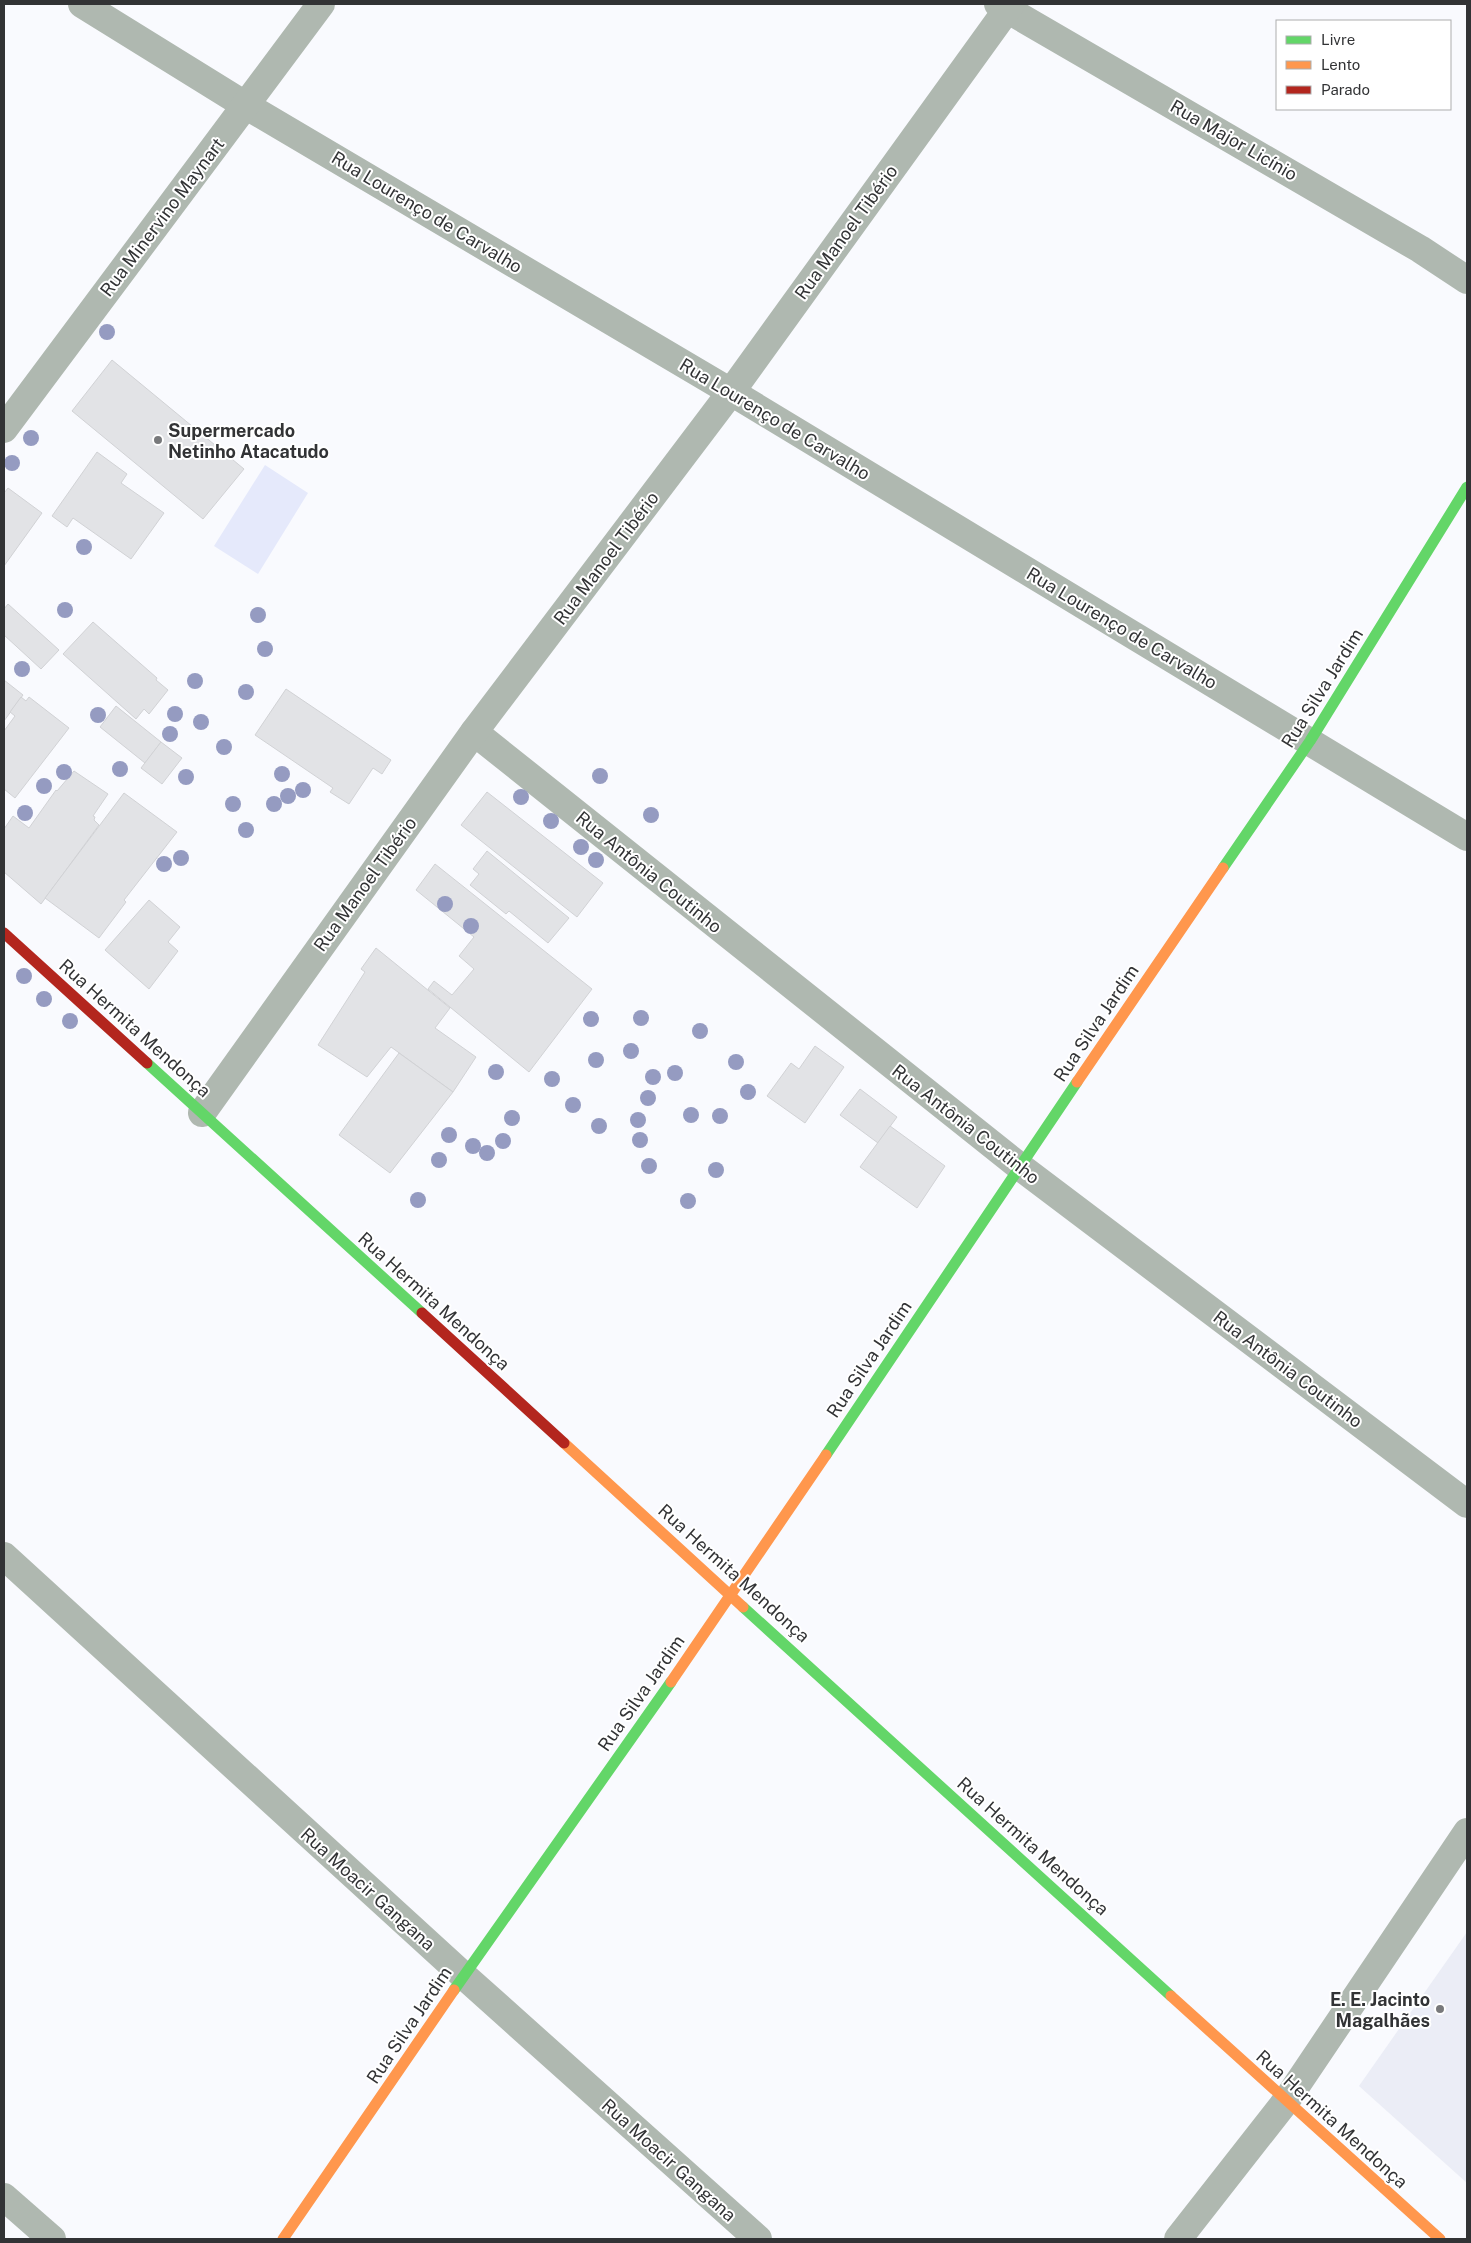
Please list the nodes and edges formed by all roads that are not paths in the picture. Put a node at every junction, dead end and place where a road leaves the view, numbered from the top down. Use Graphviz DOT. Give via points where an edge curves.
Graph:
graph roads {
  1 [pos="82,4"];
  2 [pos="321,4"];
  3 [pos="1005,5"];
  4 [pos="246,105"];
  5 [pos="1467,280"];
  6 [pos="731,392"];
  7 [pos="4,429"];
  8 [pos="1467,487"];
  9 [pos="474,732"];
  10 [pos="1310,741"];
  11 [pos="1467,837"];
  12 [pos="4,933"];
  13 [pos="202,1113"];
  14 [pos="1019,1166"];
  15 [pos="1467,1504"];
  16 [pos="4,1556"];
  17 [pos="732,1595"];
  18 [pos="1467,1832"];
  19 [pos="464,1976"];
  20 [pos="1286,2101"];
  21 [pos="4,2197"];
  22 [pos="52,2239"];
  23 [pos="283,2239"];
  24 [pos="758,2239"];
  25 [pos="1178,2239"];
  26 [pos="1440,2239"];
  1 -- 4 [label="street, Rua Lourenço de Carvalho"];
  2 -- 4 [label="street, Rua Minervino Maynart"];
  3 -- 5 [label="street, Rua Major Licínio" via="1412,244"];
  3 -- 6 [label="street, Rua Manoel Tibério"];
  4 -- 6 [label="street, Rua Lourenço de Carvalho"];
  4 -- 7 [label="street, Rua Minervino Maynart"];
  6 -- 9 [label="street, Rua Manoel Tibério"];
  6 -- 10 [label="street, Rua Lourenço de Carvalho"];
  8 -- 10 [label="street, Rua Silva Jardim"];
  9 -- 13 [label="street, Rua Manoel Tibério"];
  9 -- 14 [label="street, Rua Antônia Coutinho"];
  10 -- 11 [label="street, Rua Lourenço de Carvalho"];
  10 -- 14 [label="street, Rua Silva Jardim"];
  12 -- 13 [label="street, Rua Hermita Mendonça"];
  13 -- 17 [label="street, Rua Hermita Mendonça"];
  14 -- 15 [label="street, Rua Antônia Coutinho"];
  14 -- 17 [label="street, Rua Silva Jardim"];
  16 -- 19 [label="street, Rua Moacir Gangana"];
  17 -- 19 [label="street, Rua Silva Jardim"];
  17 -- 20 [label="street, Rua Hermita Mendonça"];
  18 -- 20 [label="street"];
  19 -- 23 [label="street, Rua Silva Jardim"];
  19 -- 24 [label="street, Rua Moacir Gangana"];
  20 -- 25 [label="street"];
  20 -- 26 [label="street, Rua Hermita Mendonça"];
  21 -- 22 [label="street"];
}
